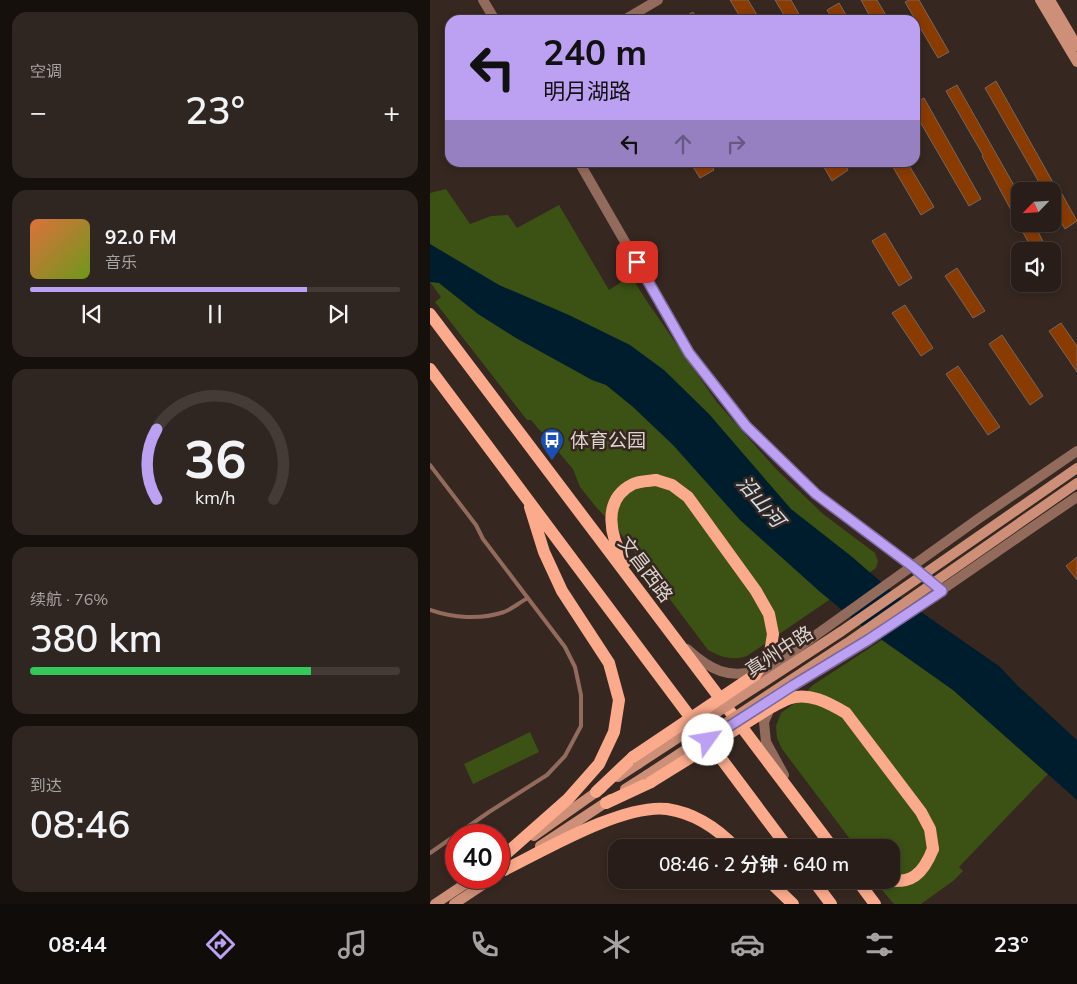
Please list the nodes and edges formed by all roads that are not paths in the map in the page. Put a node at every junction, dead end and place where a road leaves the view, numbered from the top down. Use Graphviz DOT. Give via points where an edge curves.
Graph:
graph roads {
  1 [pos="483,0"];
  2 [pos="658,0"];
  3 [pos="1040,0"];
  4 [pos="1050,0"];
  5 [pos="492,15"];
  6 [pos="632,15"];
  7 [pos="1077,46"];
  8 [pos="1077,62"];
  9 [pos="582,167"];
  10 [pos="430,314"];
  11 [pos="430,369"];
  12 [pos="1077,451"];
  13 [pos="430,466"];
  14 [pos="1077,468"];
  15 [pos="1077,484"];
  16 [pos="1077,497"];
  17 [pos="527,498"];
  18 [pos="912,566"];
  19 [pos="942,591"];
  20 [pos="528,598"];
  21 [pos="430,610"];
  22 [pos="656,613"];
  23 [pos="675,638"];
  24 [pos="779,662"];
  25 [pos="792,686"];
  26 [pos="723,702"];
  27 [pos="694,722"];
  28 [pos="738,722"];
  29 [pos="708,740"];
  30 [pos="635,760"];
  31 [pos="649,778"];
  32 [pos="596,792"];
  33 [pos="606,803"];
  34 [pos="802,806"];
  35 [pos="821,831"];
  36 [pos="728,839"];
  37 [pos="781,839"];
  38 [pos="827,839"];
  39 [pos="829,839"];
  40 [pos="430,853"];
  41 [pos="510,856"];
  42 [pos="510,858"];
  43 [pos="510,860"];
  44 [pos="510,862"];
  45 [pos="900,881"];
  46 [pos="458,889"];
  47 [pos="476,889"];
  48 [pos="777,889"];
  49 [pos="819,889"];
  50 [pos="864,889"];
  51 [pos="435,904"];
  52 [pos="454,904"];
  53 [pos="793,904"];
  54 [pos="830,904"];
  55 [pos="875,904"];
  1 -- 5 [label="street"];
  2 -- 6 [label="street"];
  3 -- 8 [label="main road"];
  4 -- 7 [label="main road"];
  9 -- 18 [label="street" via="689,353 746,426 816,494"];
  10 -- 22 [label="main road, 文昌西路"];
  11 -- 17 [label="main road"];
  12 -- 18 [label="street, 真州中路"];
  13 -- 20 [label="lane"];
  14 -- 30 [label="main road, 真州中路, bridge" via="842,631"];
  15 -- 31 [label="main road, 真州中路, bridge"];
  16 -- 19 [label="street, 真州中路"];
  17 -- 27 [label="main road"];
  17 -- 41 [label="main road" via="544,552 562,591 609,663 619,700 614,732 599,764"];
  18 -- 19 [label="street"];
  18 -- 24 [label="street, 真州中路"];
  19 -- 25 [label="street, 真州中路"];
  20 -- 21 [label="lane" via="494,614 447,616"];
  20 -- 40 [label="lane" via="576,666 581,695 580,726 565,756 547,775"];
  22 -- 23 [label="main road, 文昌西路"];
  22 -- 30 [label="main road, bridge" via="619,553 610,528 612,507 621,492 634,483 656,480 672,484 688,497 756,591 769,614 773,634 770,653 755,675"];
  23 -- 24 [label="street" via="718,672 751,673"];
  23 -- 26 [label="main road, 文昌西路"];
  24 -- 26 [label="street, 真州中路"];
  25 -- 28 [label="street, 真州中路"];
  25 -- 34 [label="street" via="771,704 764,729 766,742"];
  26 -- 27 [label="street, 真州中路"];
  26 -- 28 [label="main road, 文昌西路"];
  27 -- 29 [label="main road"];
  28 -- 29 [label="street, 真州中路"];
  28 -- 34 [label="main road, 文昌西路"];
  29 -- 37 [label="main road"];
  30 -- 32 [label="main road"];
  31 -- 33 [label="main road"];
  31 -- 45 [label="main road, bridge" via="789,698 810,697 829,703 846,713 921,812 930,829 933,849 926,867 912,878"];
  32 -- 42 [label="main road"];
  33 -- 43 [label="main road"];
  34 -- 35 [label="main road, 文昌西路"];
  35 -- 38 [label="main road, 文昌西路"];
  35 -- 39 [label="main road"];
  36 -- 44 [label="main road" via="694,817 667,809 639,810"];
  46 -- 51 [label="main road"];
  47 -- 52 [label="main road"];
  48 -- 53 [label="main road"];
  49 -- 54 [label="main road"];
  50 -- 55 [label="main road"];
}
